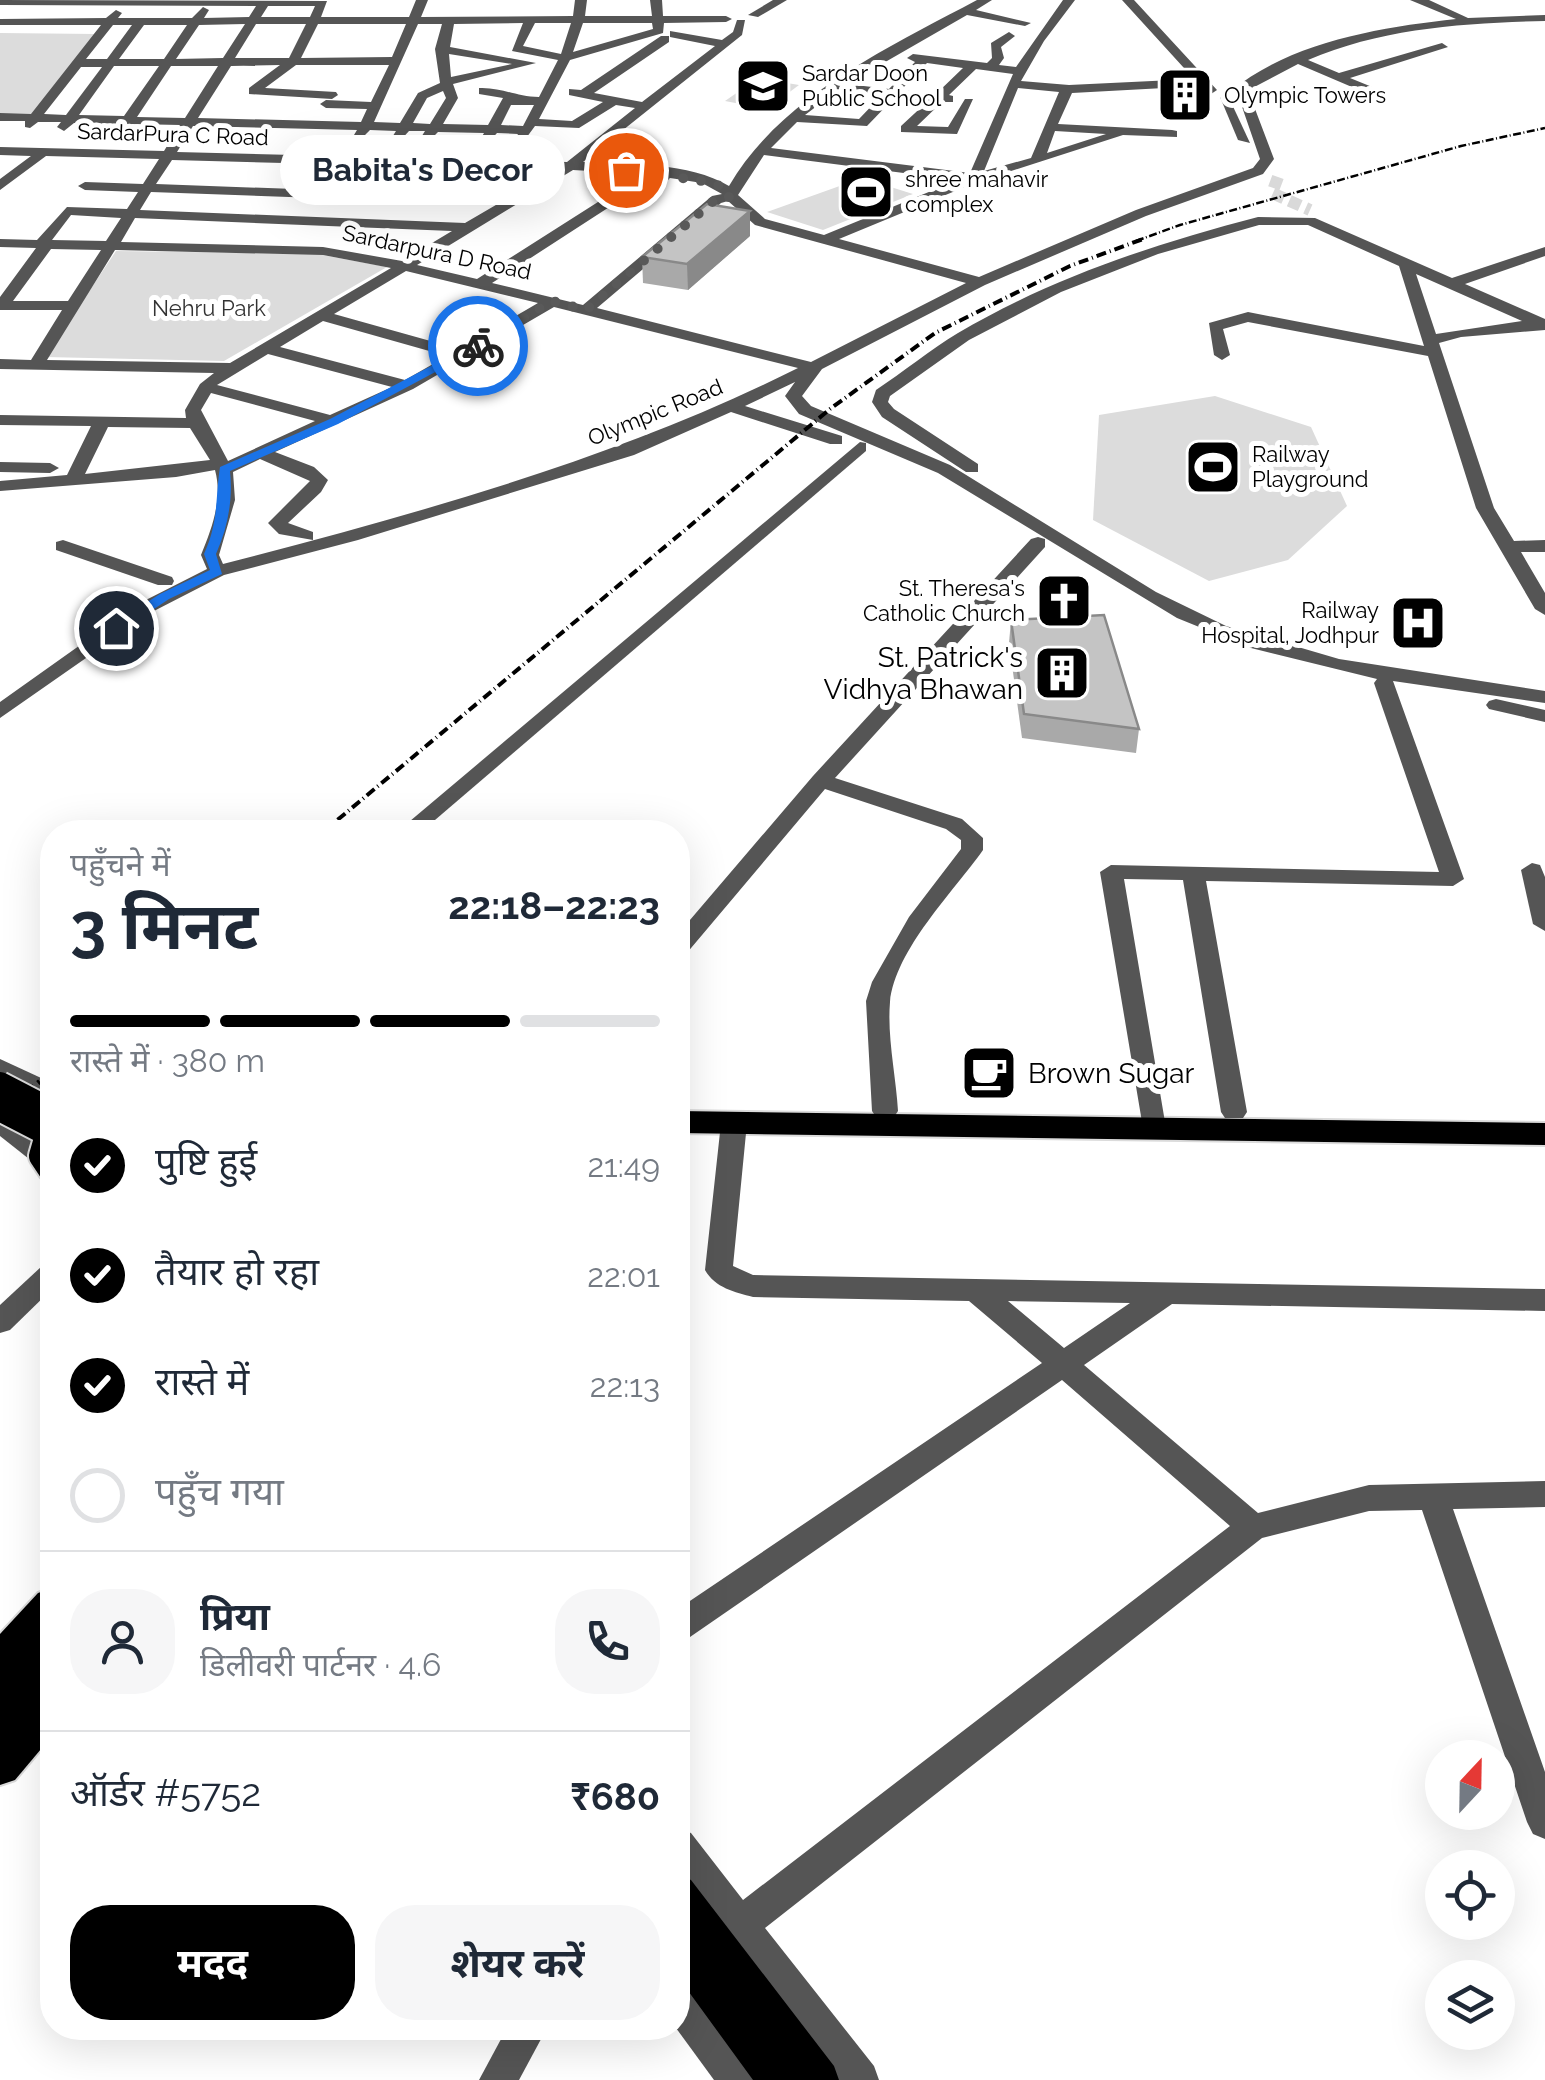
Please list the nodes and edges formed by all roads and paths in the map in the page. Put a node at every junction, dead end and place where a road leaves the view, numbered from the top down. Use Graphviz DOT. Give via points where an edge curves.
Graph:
graph roads {
  1 [pos="422,0"];
  2 [pos="581,0"];
  3 [pos="656,0"];
  4 [pos="782,0"];
  5 [pos="986,0"];
  6 [pos="1069,0"];
  7 [pos="1128,0"];
  8 [pos="1137,0"];
  9 [pos="1423,0"];
  10 [pos="41,1"];
  11 [pos="91,1"];
  12 [pos="125,1"];
  13 [pos="158,1"];
  14 [pos="210,1"];
  15 [pos="265,1"];
  16 [pos="323,1"];
  17 [pos="0,2"];
  18 [pos="352,7"];
  19 [pos="966,11"];
  20 [pos="314,20"];
  21 [pos="341,20"];
  22 [pos="369,20"];
  23 [pos="414,20"];
  24 [pos="449,20"];
  25 [pos="480,20"];
  26 [pos="531,20"];
  27 [pos="549,20"];
  28 [pos="580,20"];
  29 [pos="1545,20"];
  30 [pos="195,21"];
  31 [pos="252,21"];
  32 [pos="733,21"];
  33 [pos="0,22"];
  34 [pos="24,22"];
  35 [pos="76,22"];
  36 [pos="109,22"];
  37 [pos="142,22"];
  38 [pos="1025,22"];
  39 [pos="1472,22"];
  40 [pos="658,25"];
  41 [pos="1407,31"];
  42 [pos="0,34"];
  43 [pos="100,34"];
  44 [pos="362,34"];
  45 [pos="674,34"];
  46 [pos="1009,36"];
  47 [pos="724,44"];
  48 [pos="122,47"];
  49 [pos="140,47"];
  50 [pos="159,47"];
  51 [pos="178,47"];
  52 [pos="356,48"];
  53 [pos="441,49"];
  54 [pos="888,54"];
  55 [pos="925,59"];
  56 [pos="566,60"];
  57 [pos="632,61"];
  58 [pos="167,62"];
  59 [pos="227,62"];
  60 [pos="293,62"];
  61 [pos="349,62"];
  62 [pos="398,62"];
  63 [pos="1303,62"];
  64 [pos="78,63"];
  65 [pos="110,63"];
  66 [pos="531,63"];
  67 [pos="972,65"];
  68 [pos="990,67"];
  69 [pos="276,74"];
  70 [pos="358,76"];
  71 [pos="374,77"];
  72 [pos="1016,77"];
  73 [pos="1338,77"];
  74 [pos="390,78"];
  75 [pos="446,83"];
  76 [pos="1203,83"];
  77 [pos="548,86"];
  78 [pos="840,86"];
  79 [pos="1069,89"];
  80 [pos="334,90"];
  81 [pos="483,92"];
  82 [pos="1373,92"];
  83 [pos="276,93"];
  84 [pos="892,93"];
  85 [pos="582,95"];
  86 [pos="1234,96"];
  87 [pos="939,98"];
  88 [pos="510,100"];
  89 [pos="541,100"];
  90 [pos="612,102"];
  91 [pos="969,102"];
  92 [pos="378,106"];
  93 [pos="1002,106"];
  94 [pos="646,108"];
  95 [pos="592,115"];
  96 [pos="36,117"];
  97 [pos="71,117"];
  98 [pos="0,118"];
  99 [pos="130,118"];
  100 [pos="796,118"];
  101 [pos="192,120"];
  102 [pos="628,121"];
  103 [pos="258,122"];
  104 [pos="316,124"];
  105 [pos="367,125"];
  106 [pos="405,126"];
  107 [pos="529,126"];
  108 [pos="433,127"];
  109 [pos="1051,127"];
  110 [pos="492,128"];
  111 [pos="1126,130"];
  112 [pos="1172,134"];
  113 [pos="758,150"];
  114 [pos="2,152"];
  115 [pos="42,153"];
  116 [pos="106,153"];
  117 [pos="170,156"];
  118 [pos="237,158"];
  119 [pos="293,159"];
  120 [pos="385,160"];
  121 [pos="415,160"];
  122 [pos="346,161"];
  123 [pos="1037,161"];
  124 [pos="510,164"];
  125 [pos="568,168"];
  126 [pos="474,169"];
  127 [pos="646,177"];
  128 [pos="975,178"];
  129 [pos="153,183"];
  130 [pos="216,185"];
  131 [pos="0,186"];
  132 [pos="274,187"];
  133 [pos="329,189"];
  134 [pos="399,191"];
  135 [pos="724,198"];
  136 [pos="134,212"];
  137 [pos="198,216"];
  138 [pos="256,218"];
  139 [pos="310,220"];
  140 [pos="382,222"];
  141 [pos="447,224"];
  142 [pos="472,228"];
  143 [pos="824,240"];
  144 [pos="0,242"];
  145 [pos="44,244"];
  146 [pos="113,245"];
  147 [pos="178,247"];
  148 [pos="234,249"];
  149 [pos="291,250"];
  150 [pos="1545,252"];
  151 [pos="361,257"];
  152 [pos="406,265"];
  153 [pos="1406,266"];
  154 [pos="969,282"];
  155 [pos="480,283"];
  156 [pos="1450,284"];
  157 [pos="552,301"];
  158 [pos="1,305"];
  159 [pos="72,306"];
  160 [pos="586,310"];
  161 [pos="320,315"];
  162 [pos="1544,324"];
  163 [pos="1433,347"];
  164 [pos="265,348"];
  165 [pos="1222,354"];
  166 [pos="462,355"];
  167 [pos="804,363"];
  168 [pos="0,364"];
  169 [pos="36,364"];
  170 [pos="232,368"];
  171 [pos="407,386"];
  172 [pos="206,387"];
  173 [pos="724,404"];
  174 [pos="0,420"];
  175 [pos="195,422"];
  176 [pos="334,422"];
  177 [pos="101,423"];
  178 [pos="641,441"];
  179 [pos="860,447"];
  180 [pos="260,453"];
  181 [pos="0,467"];
  182 [pos="222,467"];
  183 [pos="75,474"];
  184 [pos="0,486"];
  185 [pos="307,536"];
  186 [pos="1052,544"];
  187 [pos="63,546"];
  188 [pos="1507,546"];
  189 [pos="1545,546"];
  190 [pos="214,566"];
  191 [pos="165,581"];
  192 [pos="1545,609"];
  193 [pos="1384,683"];
  194 [pos="0,694"];
  195 [pos="1545,697"];
  196 [pos="0,712"];
  197 [pos="1545,716"];
  198 [pos="822,781"];
  199 [pos="422,820"];
  200 [pos="1532,870"];
  201 [pos="1193,874"];
  202 [pos="690,911"];
  203 [pos="1544,915"];
  204 [pos="690,935"];
  205 [pos="0,1068"];
  206 [pos="0,1085"];
  207 [pos="40,1088"];
  208 [pos="0,1108"];
  209 [pos="690,1109"];
  210 [pos="885,1111"];
  211 [pos="1234,1112"];
  212 [pos="40,1117"];
  213 [pos="1545,1118"];
  214 [pos="1152,1120"];
  215 [pos="0,1122"];
  216 [pos="40,1122"];
  217 [pos="690,1122"];
  218 [pos="734,1123"];
  219 [pos="1545,1134"];
  220 [pos="40,1154"];
  221 [pos="40,1284"];
  222 [pos="976,1290"];
  223 [pos="1167,1294"];
  224 [pos="1545,1300"];
  225 [pos="0,1322"];
  226 [pos="1064,1365"];
  227 [pos="1545,1494"];
  228 [pos="1433,1496"];
  229 [pos="1253,1528"];
  230 [pos="40,1618"];
  231 [pos="690,1619"];
  232 [pos="40,1650"];
  233 [pos="0,1662"];
  234 [pos="40,1687"];
  235 [pos="0,1694"];
  236 [pos="40,1721"];
  237 [pos="0,1731"];
  238 [pos="0,1766"];
  239 [pos="1545,1822"];
  240 [pos="690,1861"];
  241 [pos="690,1908"];
  242 [pos="739,1926"];
  243 [pos="690,1963"];
  244 [pos="690,2015"];
  245 [pos="521,2040"];
  246 [pos="498,2080"];
  247 [pos="737,2080"];
  248 [pos="777,2080"];
  249 [pos="820,2080"];
  250 [pos="860,2080"];
  1 -- 23 [label="street"];
  2 -- 28 [label="street"];
  3 -- 40 [label="street"];
  4 -- 32 [label="street" via="754,15 732,14"];
  5 -- 19 [label="street"];
  6 -- 72 [label="street" via="1042,30"];
  7 -- 76 [label="street, Olympic Road"];
  8 -- 86 [label="street, Olympic Road"];
  9 -- 39 [label="street" via="1415,2"];
  10 -- 11 [label="street"];
  10 -- 17 [label="street"];
  10 -- 34 [label="street"];
  11 -- 12 [label="street"];
  11 -- 35 [label="street"];
  12 -- 13 [label="street"];
  12 -- 36 [label="street"];
  13 -- 14 [label="street"];
  13 -- 37 [label="street"];
  14 -- 15 [label="street"];
  14 -- 30 [label="street"];
  15 -- 16 [label="street"];
  15 -- 31 [label="street"];
  16 -- 20 [label="street"];
  18 -- 21 [label="street"];
  19 -- 38 [label="street"];
  19 -- 54 [label="street"];
  20 -- 21 [label="street"];
  20 -- 31 [label="street"];
  20 -- 60 [label="street"];
  21 -- 22 [label="street"];
  22 -- 23 [label="street"];
  22 -- 44 [label="street"];
  23 -- 24 [label="street"];
  23 -- 62 [label="street"];
  24 -- 25 [label="street"];
  24 -- 53 [label="street"];
  25 -- 26 [label="street"];
  25 -- 27 [label="street" via="487,6 533,9"];
  26 -- 27 [label="street"];
  26 -- 56 [label="street" via="516,48"];
  27 -- 28 [label="street"];
  28 -- 40 [label="street"];
  28 -- 56 [label="street"];
  29 -- 39 [label="street"];
  29 -- 41 [label="street"];
  30 -- 31 [label="street"];
  30 -- 37 [label="street"];
  30 -- 51 [label="street"];
  31 -- 59 [label="street"];
  32 -- 40 [label="street"];
  32 -- 47 [label="street" via="738,33"];
  33 -- 34 [label="street"];
  34 -- 35 [label="street"];
  35 -- 36 [label="street"];
  36 -- 37 [label="street"];
  36 -- 43 [label="street"];
  37 -- 48 [label="street"];
  39 -- 41 [label="street"];
  40 -- 45 [label="street"];
  40 -- 56 [label="street"];
  41 -- 63 [label="street"];
  41 -- 73 [label="street" via="1442,46"];
  41 -- 86 [label="street" via="1310,51"];
  42 -- 43 [label="street"];
  43 -- 64 [label="street"];
  45 -- 47 [label="street"];
  45 -- 57 [label="street"];
  46 -- 68 [label="street" via="996,46 998,58"];
  47 -- 94 [label="street"];
  48 -- 49 [label="street"];
  48 -- 65 [label="street"];
  50 -- 51 [label="street"];
  51 -- 58 [label="street"];
  52 -- 61 [label="street"];
  53 -- 66 [label="street"];
  53 -- 75 [label="street"];
  54 -- 55 [label="street"];
  54 -- 78 [label="street"];
  55 -- 67 [label="street"];
  55 -- 84 [label="street"];
  56 -- 57 [label="street"];
  56 -- 66 [label="street"];
  56 -- 77 [label="street"];
  57 -- 85 [label="street"];
  58 -- 59 [label="street"];
  58 -- 65 [label="street"];
  58 -- 99 [label="street"];
  59 -- 60 [label="street"];
  59 -- 101 [label="street"];
  60 -- 61 [label="street"];
  60 -- 69 [label="street"];
  61 -- 62 [label="street"];
  61 -- 80 [label="street"];
  62 -- 74 [label="street"];
  63 -- 73 [label="street"];
  63 -- 86 [label="street"];
  64 -- 65 [label="street"];
  64 -- 96 [label="street"];
  65 -- 97 [label="street"];
  66 -- 75 [label="street"];
  67 -- 68 [label="street"];
  67 -- 87 [label="street"];
  68 -- 72 [label="street"];
  69 -- 80 [label="street"];
  69 -- 83 [label="street" via="252,91"];
  70 -- 80 [label="street"];
  71 -- 74 [label="street"];
  72 -- 79 [label="street"];
  72 -- 93 [label="street"];
  73 -- 82 [label="street"];
  74 -- 92 [label="street"];
  75 -- 106 [label="street" via="422,96"];
  75 -- 108 [label="street" via="452,98"];
  76 -- 79 [label="street"];
  76 -- 86 [label="street, Olympic Road"];
  77 -- 85 [label="street"];
  77 -- 89 [label="street"];
  78 -- 84 [label="street"];
  78 -- 100 [label="street"];
  79 -- 109 [label="street"];
  80 -- 83 [label="street"];
  80 -- 92 [label="street"];
  80 -- 104 [label="street"];
  81 -- 88 [label="street"];
  83 -- 103 [label="street"];
  84 -- 87 [label="street"];
  84 -- 100 [label="street" via="869,124"];
  85 -- 90 [label="street"];
  86 -- 154 [label="street, Olympic Road" via="1251,158 1244,168 1128,208"];
  86 -- 154 [label="street, Olympic Road" via="1269,169"];
  87 -- 91 [label="street"];
  87 -- 91 [label="street" via="906,129 952,130"];
  88 -- 89 [label="street"];
  88 -- 110 [label="street"];
  89 -- 107 [label="street"];
  90 -- 94 [label="street"];
  90 -- 95 [label="street"];
  91 -- 93 [label="street"];
  92 -- 105 [label="street"];
  93 -- 128 [label="street"];
  94 -- 102 [label="street"];
  95 -- 102 [label="street"];
  95 -- 107 [label="street" via="570,125"];
  96 -- 97 [label="street"];
  96 -- 98 [label="street"];
  96 -- 114 [label="street"];
  97 -- 99 [label="street"];
  97 -- 115 [label="street"];
  99 -- 101 [label="street"];
  99 -- 116 [label="street"];
  100 -- 113 [label="street"];
  101 -- 103 [label="street"];
  101 -- 117 [label="street"];
  102 -- 125 [label="street"];
  103 -- 104 [label="street"];
  103 -- 118 [label="street"];
  104 -- 105 [label="street"];
  104 -- 119 [label="street"];
  105 -- 106 [label="street"];
  105 -- 122 [label="street"];
  106 -- 108 [label="street"];
  106 -- 120 [label="street"];
  107 -- 110 [label="street"];
  107 -- 124 [label="street"];
  108 -- 110 [label="street"];
  108 -- 121 [label="street"];
  109 -- 111 [label="street"];
  109 -- 123 [label="street"];
  110 -- 126 [label="street"];
  111 -- 112 [label="street"];
  111 -- 123 [label="street"];
  113 -- 128 [label="street" via="933,156"];
  113 -- 135 [label="street"];
  114 -- 115 [label="street, SardarPura C Road"];
  115 -- 116 [label="street, SardarPura C Road"];
  115 -- 131 [label="street"];
  116 -- 117 [label="street, SardarPura C Road"];
  116 -- 129 [label="street" via="84,186"];
  117 -- 118 [label="street, SardarPura C Road"];
  117 -- 129 [label="street"];
  118 -- 119 [label="street, SardarPura C Road"];
  118 -- 130 [label="street"];
  119 -- 122 [label="street, SardarPura C Road"];
  119 -- 132 [label="street"];
  120 -- 121 [label="street, SardarPura C Road"];
  120 -- 122 [label="street, SardarPura C Road"];
  121 -- 126 [label="street, SardarPura C Road"];
  122 -- 126 [label="street, SardarPura C Road"];
  122 -- 133 [label="street"];
  123 -- 128 [label="street"];
  124 -- 125 [label="street, SardarPura C Road"];
  124 -- 126 [label="street, SardarPura C Road"];
  125 -- 126 [label="street, SardarPura C Road"];
  125 -- 127 [label="street, SardarPura C Road"];
  125 -- 135 [label="street, SardarPura C Road" via="696,179 722,187"];
  125 -- 142 [label="street"];
  127 -- 135 [label="street, SardarPura C Road" via="701,186"];
  127 -- 155 [label="street"];
  128 -- 143 [label="street"];
  129 -- 130 [label="street"];
  129 -- 136 [label="street"];
  130 -- 132 [label="street"];
  130 -- 137 [label="street"];
  132 -- 133 [label="street"];
  132 -- 138 [label="street"];
  133 -- 134 [label="street"];
  133 -- 139 [label="street"];
  134 -- 140 [label="street"];
  134 -- 141 [label="street" via="459,199"];
  135 -- 143 [label="street, SardarPura C Road" via="747,216"];
  135 -- 154 [label="street, SardarPura C Road" via="734,220 758,229"];
  135 -- 160 [label="street"];
  136 -- 137 [label="street"];
  136 -- 145 [label="street" via="67,211"];
  136 -- 146 [label="street"];
  137 -- 138 [label="street"];
  137 -- 147 [label="street"];
  138 -- 139 [label="street"];
  138 -- 148 [label="street"];
  139 -- 140 [label="street"];
  139 -- 149 [label="street"];
  140 -- 141 [label="street"];
  140 -- 151 [label="street"];
  141 -- 142 [label="street"];
  142 -- 152 [label="street"];
  143 -- 154 [label="street, SardarPura C Road"];
  144 -- 145 [label="street, Sardarpura D Road"];
  145 -- 146 [label="street, Sardarpura D Road"];
  145 -- 158 [label="street"];
  146 -- 147 [label="street, Sardarpura D Road"];
  146 -- 159 [label="street"];
  147 -- 148 [label="street, Sardarpura D Road"];
  148 -- 149 [label="street, Sardarpura D Road"];
  149 -- 151 [label="street, Sardarpura D Road"];
  150 -- 156 [label="street"];
  151 -- 152 [label="street, Sardarpura D Road"];
  152 -- 155 [label="street, Sardarpura D Road"];
  152 -- 161 [label="street"];
  153 -- 156 [label="street"];
  153 -- 163 [label="street"];
  153 -- 186 [label="street" via="1308,214 1252,222 1100,270 988,322 882,394 888,412 1060,523 1064,529"];
  154 -- 167 [label="street, Olympic Road"];
  155 -- 157 [label="street, Sardarpura D Road"];
  156 -- 162 [label="street"];
  157 -- 160 [label="street, Sardarpura D Road"];
  157 -- 166 [label="street"];
  158 -- 159 [label="street"];
  159 -- 169 [label="street"];
  160 -- 167 [label="street, Sardarpura D Road"];
  161 -- 164 [label="street"];
  161 -- 166 [label="street"];
  162 -- 163 [label="street" via="1460,332"];
  163 -- 165 [label="street" via="1248,318 1215,326"];
  163 -- 188 [label="street" via="1485,508"];
  164 -- 170 [label="street"];
  164 -- 171 [label="street"];
  166 -- 171 [label="street"];
  167 -- 173 [label="street, Olympic Road"];
  167 -- 186 [label="street" via="814,373 793,396 804,410 944,469"];
  168 -- 169 [label="street"];
  169 -- 170 [label="street"];
  170 -- 172 [label="street"];
  171 -- 176 [label="street"];
  172 -- 175 [label="street" via="193,410"];
  172 -- 176 [label="street"];
  173 -- 178 [label="street, Olympic Road"];
  173 -- 179 [label="street"];
  174 -- 177 [label="street"];
  175 -- 177 [label="street"];
  175 -- 182 [label="street"];
  176 -- 180 [label="street"];
  177 -- 183 [label="street"];
  178 -- 185 [label="street, Olympic Road"];
  178 -- 190 [label="street, Olympic Road" via="352,536"];
  179 -- 186 [label="street" via="925,474"];
  179 -- 199 [label="street"];
  180 -- 182 [label="street"];
  180 -- 185 [label="street" via="319,480 277,522"];
  181 -- 183 [label="street"];
  182 -- 183 [label="street"];
  182 -- 190 [label="street" via="226,494"];
  183 -- 184 [label="street"];
  185 -- 190 [label="street, Olympic Road"];
  186 -- 193 [label="street" via="1204,637"];
  186 -- 195 [label="street" via="1262,646 1384,674"];
  186 -- 198 [label="street"];
  186 -- 202 [label="street" via="913,660"];
  187 -- 191 [label="street"];
  188 -- 189 [label="street"];
  188 -- 192 [label="street"];
  190 -- 191 [label="street, Olympic Road"];
  190 -- 196 [label="street, Olympic Road"];
  191 -- 194 [label="street, Olympic Road"];
  193 -- 197 [label="street"];
  193 -- 201 [label="street" via="1453,879"];
  198 -- 204 [label="street"];
  198 -- 210 [label="street" via="954,824 972,838 972,850 880,987"];
  200 -- 203 [label="street"];
  201 -- 211 [label="street"];
  201 -- 214 [label="street" via="1110,872"];
  205 -- 207 [label="street"];
  206 -- 212 [label="main road, bridge"];
  208 -- 216 [label="main road, bridge"];
  209 -- 210 [label="highway"];
  210 -- 214 [label="highway"];
  211 -- 213 [label="highway"];
  211 -- 214 [label="highway"];
  214 -- 218 [label="highway"];
  214 -- 219 [label="highway"];
  215 -- 220 [label="street"];
  217 -- 218 [label="highway"];
  218 -- 222 [label="street" via="718,1270 725,1276 753,1286"];
  221 -- 225 [label="street"];
  222 -- 223 [label="street"];
  222 -- 226 [label="street"];
  223 -- 224 [label="street"];
  223 -- 226 [label="street"];
  226 -- 229 [label="street"];
  226 -- 231 [label="street"];
  227 -- 228 [label="street"];
  228 -- 229 [label="street" via="1369,1498"];
  228 -- 239 [label="street"];
  229 -- 242 [label="street"];
  230 -- 233 [label="highway"];
  232 -- 235 [label="main road"];
  234 -- 237 [label="main road"];
  236 -- 238 [label="highway"];
  240 -- 242 [label="street"];
  241 -- 249 [label="main road"];
  242 -- 250 [label="street"];
  243 -- 248 [label="main road"];
  244 -- 247 [label="street"];
  245 -- 246 [label="street"];
}
